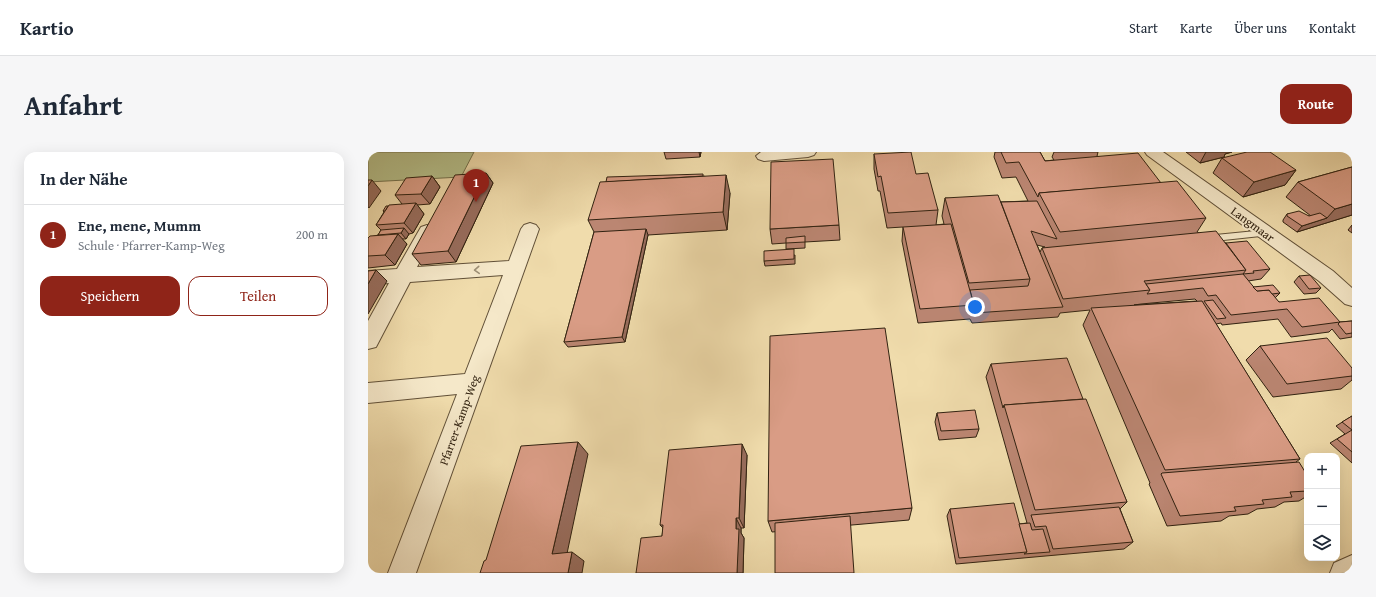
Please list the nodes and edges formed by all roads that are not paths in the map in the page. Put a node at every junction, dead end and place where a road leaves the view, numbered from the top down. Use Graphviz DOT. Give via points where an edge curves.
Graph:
graph roads {
  1 [pos="808,152"];
  2 [pos="1153,152"];
  3 [pos="764,156"];
  4 [pos="436,214"];
  5 [pos="530,229"];
  6 [pos="1266,233"];
  7 [pos="1195,240"];
  8 [pos="516,267"];
  9 [pos="404,275"];
  10 [pos="368,278"];
  11 [pos="1352,298"];
  12 [pos="368,341"];
  13 [pos="472,383"];
  14 [pos="368,393"];
  15 [pos="1352,569"];
  16 [pos="402,573"];
  17 [pos="1344,573"];
  1 -- 3 [label="street"];
  2 -- 6 [label="street, Langmaar"];
  4 -- 9 [label="street"];
  5 -- 8 [label="street, Pfarrer-Kamp-Weg"];
  6 -- 7 [label="lane"];
  6 -- 11 [label="street, Langmaar"];
  8 -- 9 [label="street, one-way"];
  8 -- 13 [label="street, Pfarrer-Kamp-Weg"];
  9 -- 10 [label="street"];
  9 -- 12 [label="street"];
  13 -- 14 [label="street"];
  13 -- 16 [label="street, Pfarrer-Kamp-Weg"];
  15 -- 17 [label="street"];
}
